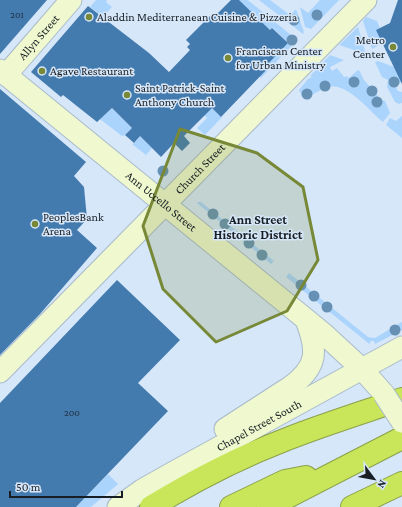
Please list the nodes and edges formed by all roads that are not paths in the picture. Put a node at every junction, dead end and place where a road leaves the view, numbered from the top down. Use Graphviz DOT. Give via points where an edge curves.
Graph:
graph roads {
  1 [pos="71,0"];
  2 [pos="366,0"];
  3 [pos="3,72"];
  4 [pos="164,204"];
  5 [pos="306,320"];
  6 [pos="402,347"];
  7 [pos="362,369"];
  8 [pos="0,372"];
  9 [pos="393,396"];
  10 [pos="402,422"];
  11 [pos="402,438"];
  12 [pos="186,464"];
  13 [pos="325,477"];
  14 [pos="402,483"];
  15 [pos="118,507"];
  16 [pos="151,507"];
  17 [pos="231,507"];
  18 [pos="268,507"];
  19 [pos="352,507"];
  1 -- 3 [label="street, Allyn Street"];
  2 -- 4 [label="street, Church Street"];
  3 -- 4 [label="street, Ann Uccello Street"];
  4 -- 5 [label="street, Ann Uccello Street"];
  4 -- 8 [label="street, Church Street"];
  5 -- 7 [label="street, Ann Uccello Street"];
  5 -- 12 [label="street" via="314,353 307,373 290,387 211,438"];
  6 -- 7 [label="street, Chapel Street South"];
  7 -- 9 [label="street, Ann Uccello Street"];
  7 -- 12 [label="street, Chapel Street South"];
  9 -- 10 [label="street, Ann Uccello Street, bridge"];
  9 -- 16 [label="highway" via="255,452 199,479"];
  11 -- 13 [label="highway"];
  12 -- 15 [label="street, Chapel Street South"];
  13 -- 17 [label="highway" via="311,476 290,480"];
  13 -- 18 [label="highway"];
  14 -- 19 [label="highway"];
}
